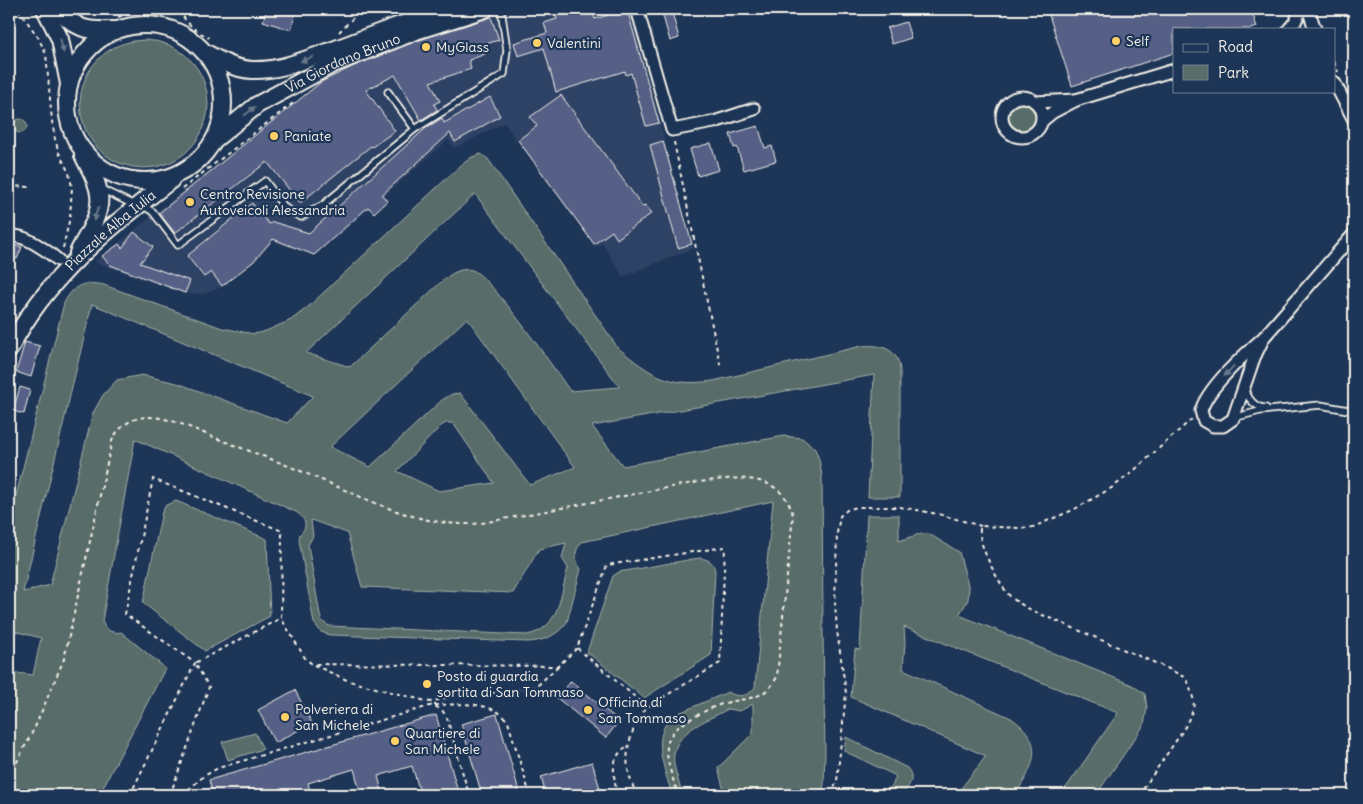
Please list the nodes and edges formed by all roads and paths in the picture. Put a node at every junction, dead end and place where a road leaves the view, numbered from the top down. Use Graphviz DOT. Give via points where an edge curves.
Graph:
graph roads {
  1 [pos="18,9"];
  2 [pos="45,9"];
  3 [pos="58,9"];
  4 [pos="181,9"];
  5 [pos="362,9"];
  6 [pos="452,9"];
  7 [pos="485,9"];
  8 [pos="501,9"];
  9 [pos="637,9"];
  10 [pos="1301,9"];
  11 [pos="1308,9"];
  12 [pos="1290,28"];
  13 [pos="1315,28"];
  14 [pos="119,29"];
  15 [pos="335,35"];
  16 [pos="206,45"];
  17 [pos="1173,70"];
  18 [pos="69,86"];
  19 [pos="1336,86"];
  20 [pos="388,92"];
  21 [pos="298,98"];
  22 [pos="1076,100"];
  23 [pos="1035,102"];
  24 [pos="754,109"];
  25 [pos="1354,120"];
  26 [pos="1042,121"];
  27 [pos="415,129"];
  28 [pos="672,130"];
  29 [pos="74,136"];
  30 [pos="212,141"];
  31 [pos="183,171"];
  32 [pos="95,181"];
  33 [pos="9,186"];
  34 [pos="29,187"];
  35 [pos="177,193"];
  36 [pos="136,206"];
  37 [pos="1354,234"];
  38 [pos="9,236"];
  39 [pos="66,261"];
  40 [pos="1264,337"];
  41 [pos="9,350"];
  42 [pos="721,369"];
  43 [pos="1244,390"];
  44 [pos="1273,409"];
  45 [pos="1201,411"];
  46 [pos="1354,411"];
  47 [pos="1233,419"];
  48 [pos="981,526"];
  49 [pos="281,618"];
  50 [pos="577,648"];
  51 [pos="195,663"];
  52 [pos="312,664"];
  53 [pos="558,666"];
  54 [pos="430,702"];
  55 [pos="428,706"];
  56 [pos="647,707"];
  57 [pos="628,745"];
  58 [pos="9,777"];
  59 [pos="130,795"];
  60 [pos="170,795"];
  61 [pos="182,795"];
  62 [pos="469,795"];
  63 [pos="530,795"];
  64 [pos="617,795"];
  65 [pos="636,795"];
  66 [pos="678,795"];
  67 [pos="831,795"];
  68 [pos="1138,795"];
  1 -- 39 [label="path" via="46,54 55,139 72,186 70,217 63,247"];
  2 -- 18 [label="main road, one-way" via="60,38"];
  3 -- 14 [label="main road" via="71,22 91,31"];
  4 -- 16 [label="path" via="181,14"];
  5 -- 15 [label="path"];
  6 -- 16 [label="main road, Via Giordano Bruno, one-way" via="276,69 251,70 224,63"];
  30 -- 7 [label="main road, Via Giordano Bruno, one-way" via="257,106 333,64 416,31"];
  8 -- 27 [label="lane" via="507,50 504,74"];
  9 -- 28 [label="street"];
  10 -- 12 [label="street"];
  11 -- 13 [label="street"];
  14 -- 16 [label="main road, Piazzale Alba Iulia" via="161,27"];
  14 -- 18 [label="main road, Piazzale Alba Iulia" via="87,52 74,70"];
  16 -- 30 [label="main road, Piazzale Alba Iulia" via="222,98 220,123"];
  17 -- 22 [label="street"];
  18 -- 29 [label="main road, Piazzale Alba Iulia" via="68,112"];
  19 -- 25 [label="street"];
  20 -- 27 [label="lane"];
  21 -- 35 [label="path"];
  22 -- 23 [label="street"];
  22 -- 26 [label="street"];
  23 -- 26 [label="street"];
  23 -- 26 [label="street" via="1022,97 1009,102 1002,114 1004,126 1012,135 1025,137 1036,132"];
  24 -- 28 [label="street" via="714,122"];
  27 -- 36 [label="lane" via="323,204 301,217 285,208 265,181 178,245 153,212"];
  28 -- 42 [label="path"];
  29 -- 31 [label="main road, Piazzale Alba Iulia" via="93,161 121,177 152,181"];
  29 -- 32 [label="main road, Piazzale Alba Iulia"];
  30 -- 31 [label="main road, Piazzale Alba Iulia" via="200,158"];
  31 -- 36 [label="main road, Piazzale Alba Iulia"];
  32 -- 36 [label="lane" via="104,191"];
  32 -- 39 [label="main road, Piazzale Alba Iulia, one-way" via="99,209"];
  33 -- 34 [label="path"];
  36 -- 39 [label="main road, Piazzale Alba Iulia"];
  37 -- 40 [label="street"];
  38 -- 39 [label="street" via="21,236"];
  39 -- 41 [label="main road"];
  40 -- 43 [label="street"];
  40 -- 45 [label="street, one-way" via="1207,396"];
  43 -- 44 [label="lane" via="1254,404"];
  43 -- 47 [label="street"];
  44 -- 46 [label="lane" via="1320,405"];
  44 -- 47 [label="lane"];
  45 -- 47 [label="street" via="1204,421 1213,426 1223,426"];
  45 -- 48 [label="path" via="1130,474 1073,510 1034,527"];
  48 -- 67 [label="path" via="900,508 851,508 838,520 835,603 846,695 841,750"];
  48 -- 68 [label="path" via="980,538 990,563 1002,586 1016,601 1167,668 1188,682 1194,701 1190,716"];
  49 -- 51 [label="path"];
  49 -- 51 [label="path" via="282,531 153,479 125,614"];
  49 -- 52 [label="path"];
  50 -- 53 [label="path"];
  50 -- 56 [label="path"];
  50 -- 56 [label="path" via="607,565 725,547 720,663"];
  51 -- 59 [label="path"];
  51 -- 60 [label="path" via="209,687"];
  52 -- 53 [label="path"];
  52 -- 54 [label="path" via="349,681"];
  53 -- 54 [label="path" via="536,687"];
  54 -- 55 [label="path"];
  55 -- 61 [label="path" via="218,768"];
  55 -- 62 [label="path" via="439,708 447,718"];
  55 -- 63 [label="path" via="480,706 500,713 508,722"];
  56 -- 57 [label="path" via="635,723"];
  57 -- 64 [label="path" via="618,754 614,764"];
  57 -- 65 [label="path" via="628,769"];
  58 -- 66 [label="path" via="36,726 64,659 112,441 120,428 146,417 169,420 400,512 455,525 482,523 693,483 755,480 773,486 786,498 793,515 777,676 762,694 723,703 675,729 667,751"];
}
